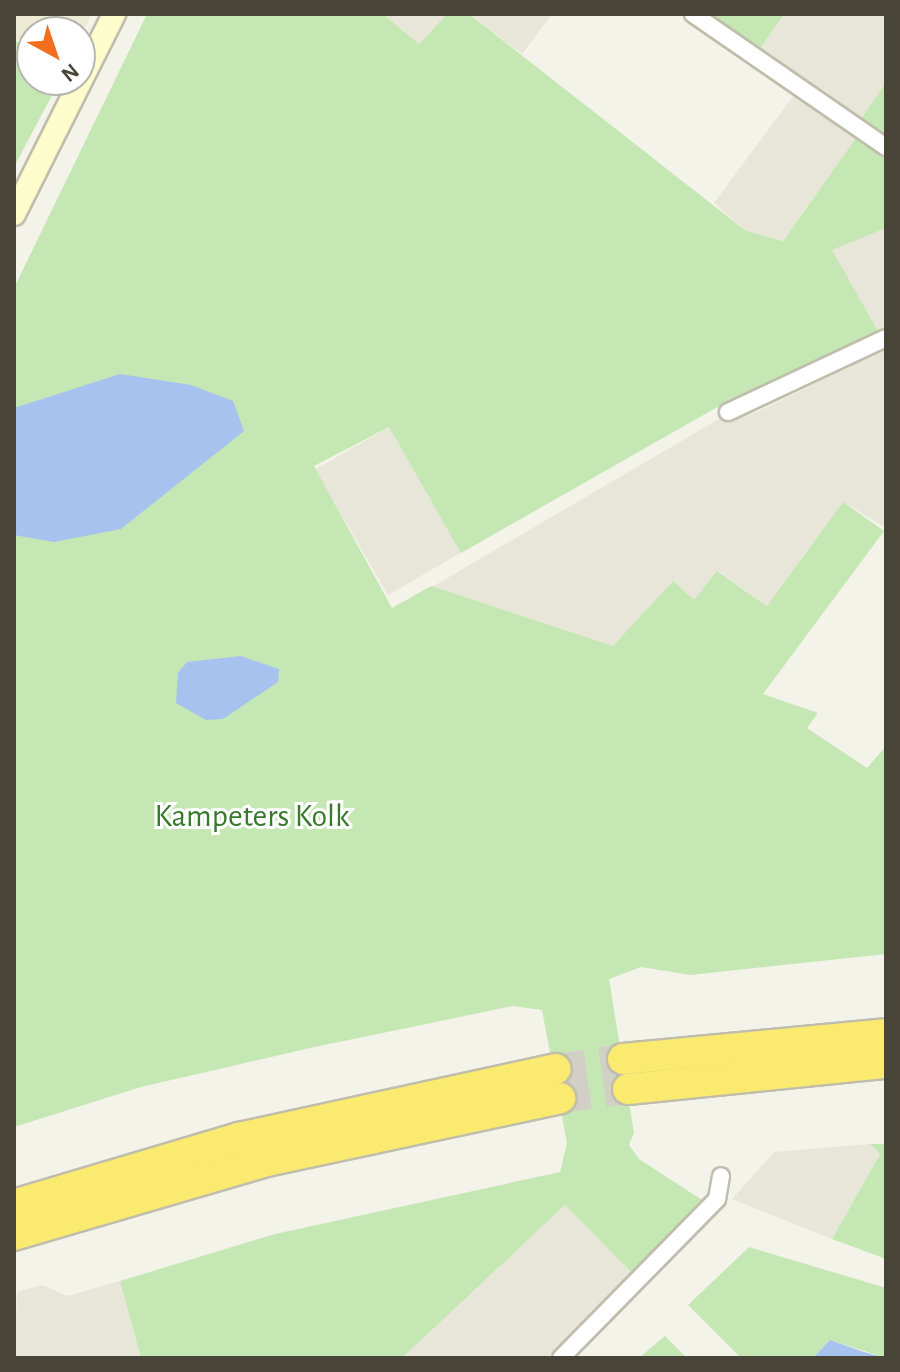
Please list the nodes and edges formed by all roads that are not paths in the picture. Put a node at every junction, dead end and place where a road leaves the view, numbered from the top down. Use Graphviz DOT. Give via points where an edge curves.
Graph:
graph roads {
  1 [pos="114,14"];
  2 [pos="693,14"];
  3 [pos="886,147"];
  4 [pos="14,214"];
  5 [pos="886,338"];
  6 [pos="728,412"];
  7 [pos="886,1034"];
  8 [pos="886,1063"];
  9 [pos="721,1176"];
  10 [pos="14,1205"];
  11 [pos="14,1235"];
  12 [pos="561,1358"];
  1 -- 4 [label="main road"];
  2 -- 3 [label="street"];
  5 -- 6 [label="street"];
  7 -- 8 [label="highway" via="626,1074"];
  9 -- 12 [label="street" via="717,1199"];
  10 -- 11 [label="highway" via="239,1138 558,1083"];
}
